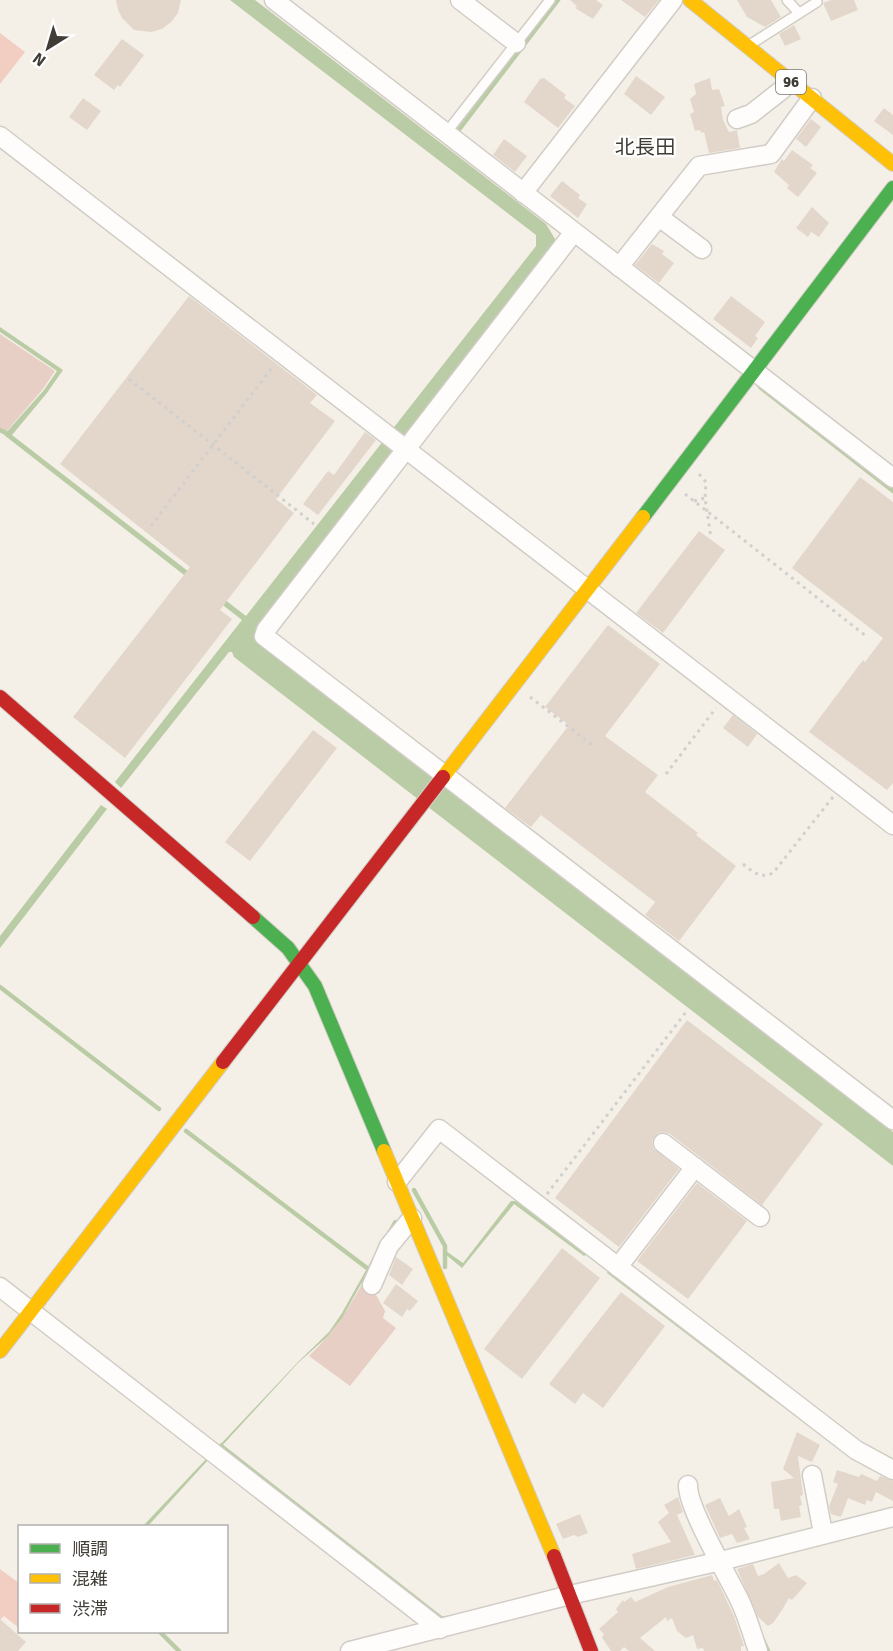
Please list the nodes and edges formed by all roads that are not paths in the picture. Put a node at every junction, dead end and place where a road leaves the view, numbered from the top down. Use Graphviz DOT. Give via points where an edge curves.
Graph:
graph roads {
  1 [pos="274,0"];
  2 [pos="460,0"];
  3 [pos="550,0"];
  4 [pos="672,0"];
  5 [pos="690,0"];
  6 [pos="787,0"];
  7 [pos="817,2"];
  8 [pos="799,13"];
  9 [pos="516,43"];
  10 [pos="747,46"];
  11 [pos="783,89"];
  12 [pos="812,98"];
  13 [pos="737,119"];
  14 [pos="446,134"];
  15 [pos="0,136"];
  16 [pos="893,164"];
  17 [pos="893,189"];
  18 [pos="523,193"];
  19 [pos="659,217"];
  20 [pos="574,232"];
  21 [pos="702,249"];
  22 [pos="619,267"];
  23 [pos="755,372"];
  24 [pos="406,451"];
  25 [pos="893,478"];
  26 [pos="585,590"];
  27 [pos="0,697"];
  28 [pos="441,778"];
  29 [pos="893,825"];
  30 [pos="299,963"];
  31 [pos="893,1120"];
  32 [pos="663,1143"];
  33 [pos="695,1167"];
  34 [pos="397,1182"];
  35 [pos="760,1217"];
  36 [pos="412,1218"];
  37 [pos="618,1267"];
  38 [pos="372,1285"];
  39 [pos="0,1287"];
  40 [pos="30,1310"];
  41 [pos="0,1351"];
  42 [pos="892,1467"];
  43 [pos="812,1475"];
  44 [pos="688,1485"];
  45 [pos="893,1517"];
  46 [pos="823,1533"];
  47 [pos="721,1562"];
  48 [pos="570,1595"];
  49 [pos="440,1629"];
  50 [pos="350,1651"];
  51 [pos="591,1651"];
  52 [pos="758,1651"];
  1 -- 14 [label="street"];
  2 -- 9 [label="street"];
  3 -- 9 [label="lane"];
  4 -- 18 [label="street"];
  5 -- 10 [label="street, 96"];
  6 -- 8 [label="lane"];
  7 -- 8 [label="lane"];
  8 -- 10 [label="lane"];
  9 -- 14 [label="lane"];
  10 -- 12 [label="street, 96"];
  11 -- 13 [label="street" via="751,114"];
  12 -- 16 [label="street, 96"];
  12 -- 19 [label="street" via="771,153 699,166"];
  14 -- 18 [label="street"];
  15 -- 24 [label="street"];
  17 -- 23 [label="street"];
  18 -- 20 [label="street"];
  19 -- 21 [label="street"];
  19 -- 22 [label="street"];
  20 -- 22 [label="street"];
  20 -- 24 [label="street"];
  22 -- 23 [label="street"];
  23 -- 25 [label="street"];
  23 -- 26 [label="street"];
  24 -- 26 [label="street"];
  24 -- 28 [label="street" via="264,636"];
  26 -- 28 [label="street"];
  26 -- 29 [label="street"];
  27 -- 30 [label="street" via="275,936"];
  28 -- 30 [label="street"];
  28 -- 31 [label="street"];
  30 -- 34 [label="street" via="315,986"];
  30 -- 40 [label="street"];
  32 -- 33 [label="street"];
  33 -- 35 [label="street"];
  33 -- 37 [label="street"];
  34 -- 36 [label="street"];
  34 -- 37 [label="street" via="439,1129"];
  36 -- 38 [label="street" via="389,1246"];
  36 -- 48 [label="street"];
  37 -- 42 [label="street" via="856,1450"];
  39 -- 40 [label="street"];
  40 -- 41 [label="street"];
  40 -- 49 [label="street"];
  43 -- 46 [label="street"];
  44 -- 47 [label="street" via="696,1512"];
  45 -- 46 [label="street"];
  46 -- 47 [label="street"];
  47 -- 48 [label="street"];
  47 -- 52 [label="street"];
  48 -- 49 [label="street"];
  48 -- 51 [label="street"];
  49 -- 50 [label="street"];
}
